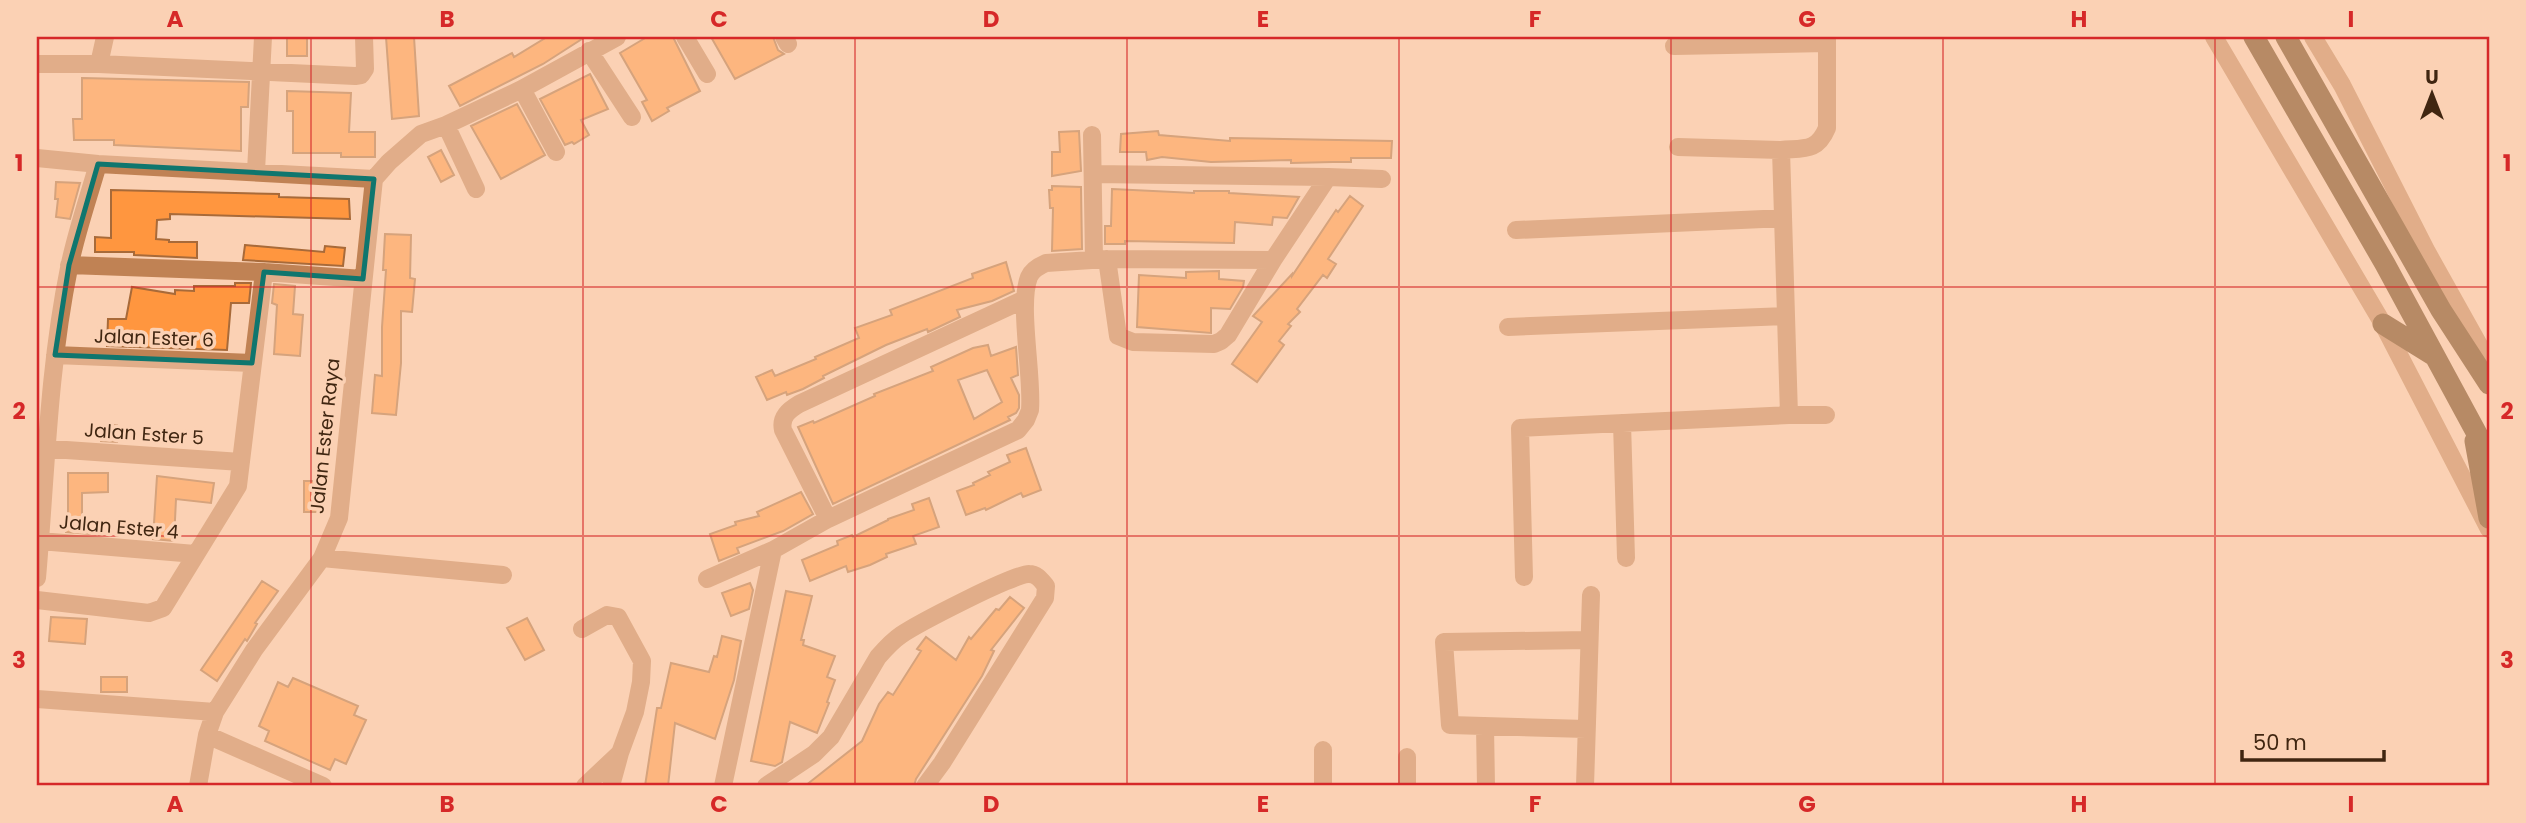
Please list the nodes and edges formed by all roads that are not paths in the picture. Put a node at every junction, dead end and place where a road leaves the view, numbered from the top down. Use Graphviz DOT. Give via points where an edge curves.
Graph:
graph roads {
  1 [pos="105,37"];
  2 [pos="263,37"];
  3 [pos="364,37"];
  4 [pos="617,37"];
  5 [pos="685,37"];
  6 [pos="2214,37"];
  7 [pos="2255,37"];
  8 [pos="2287,37"];
  9 [pos="2313,37"];
  10 [pos="1827,40"];
  11 [pos="1674,46"];
  12 [pos="589,51"];
  13 [pos="40,64"];
  14 [pos="99,64"];
  15 [pos="262,73"];
  16 [pos="707,74"];
  17 [pos="522,89"];
  18 [pos="632,117"];
  19 [pos="446,125"];
  20 [pos="1093,135"];
  21 [pos="1678,147"];
  22 [pos="1781,150"];
  23 [pos="556,152"];
  24 [pos="37,158"];
  25 [pos="98,164"];
  26 [pos="256,171"];
  27 [pos="1093,174"];
  28 [pos="1328,177"];
  29 [pos="1382,178"];
  30 [pos="374,179"];
  31 [pos="476,189"];
  32 [pos="1783,218"];
  33 [pos="1516,230"];
  34 [pos="2427,251"];
  35 [pos="1100,259"];
  36 [pos="1273,260"];
  37 [pos="69,265"];
  38 [pos="264,272"];
  39 [pos="363,279"];
  40 [pos="1026,299"];
  41 [pos="2441,310"];
  42 [pos="1785,316"];
  43 [pos="2383,324"];
  44 [pos="1508,327"];
  45 [pos="55,355"];
  46 [pos="2434,356"];
  47 [pos="252,363"];
  48 [pos="2489,363"];
  49 [pos="2489,384"];
  50 [pos="1788,415"];
  51 [pos="1826,415"];
  52 [pos="1622,423"];
  53 [pos="2472,424"];
  54 [pos="41,448"];
  55 [pos="2489,456"];
  56 [pos="241,462"];
  57 [pos="2489,518"];
  58 [pos="828,519"];
  59 [pos="2489,529"];
  60 [pos="40,541"];
  61 [pos="773,550"];
  62 [pos="195,554"];
  63 [pos="322,558"];
  64 [pos="1626,558"];
  65 [pos="503,575"];
  66 [pos="1524,577"];
  67 [pos="37,578"];
  68 [pos="707,579"];
  69 [pos="1591,595"];
  70 [pos="37,600"];
  71 [pos="582,629"];
  72 [pos="1589,640"];
  73 [pos="37,699"];
  74 [pos="215,712"];
  75 [pos="1485,726"];
  76 [pos="1586,729"];
  77 [pos="207,735"];
  78 [pos="1323,750"];
  79 [pos="620,753"];
  80 [pos="1406,757"];
  81 [pos="198,786"];
  82 [pos="323,786"];
  83 [pos="585,786"];
  84 [pos="611,786"];
  85 [pos="723,786"];
  86 [pos="766,786"];
  87 [pos="925,786"];
  88 [pos="1323,786"];
  89 [pos="1406,786"];
  90 [pos="1486,786"];
  91 [pos="1586,786"];
  1 -- 14 [label="street"];
  2 -- 15 [label="street"];
  3 -- 15 [label="street" via="365,69 358,76"];
  4 -- 12 [label="street"];
  5 -- 16 [label="street"];
  6 -- 43 [label="street"];
  7 -- 46 [label="highway"];
  8 -- 41 [label="highway"];
  9 -- 34 [label="street"];
  10 -- 11 [label="street"];
  10 -- 22 [label="street" via="1827,128 1814,147"];
  12 -- 17 [label="street"];
  12 -- 18 [label="street"];
  13 -- 14 [label="street"];
  14 -- 15 [label="street"];
  15 -- 26 [label="street"];
  17 -- 19 [label="street"];
  17 -- 23 [label="street"];
  19 -- 30 [label="street" via="421,134"];
  19 -- 31 [label="street"];
  20 -- 27 [label="street"];
  21 -- 22 [label="street"];
  22 -- 32 [label="street"];
  24 -- 25 [label="street"];
  25 -- 26 [label="street"];
  25 -- 37 [label="street"];
  26 -- 30 [label="street"];
  27 -- 28 [label="street"];
  27 -- 35 [label="street"];
  28 -- 29 [label="street"];
  28 -- 36 [label="street"];
  30 -- 39 [label="street, Jalan Ester Raya"];
  32 -- 33 [label="street"];
  32 -- 42 [label="street"];
  34 -- 41 [label="highway"];
  34 -- 48 [label="street"];
  35 -- 36 [label="street"];
  35 -- 36 [label="street" via="1118,336 1133,342 1214,344 1228,335"];
  35 -- 40 [label="street" via="1038,266 1030,274"];
  37 -- 38 [label="street"];
  37 -- 45 [label="street"];
  38 -- 39 [label="street"];
  38 -- 47 [label="street"];
  39 -- 63 [label="street, Jalan Ester Raya" via="339,518"];
  40 -- 58 [label="street" via="1031,400 1018,430"];
  40 -- 58 [label="street" via="799,404 784,416 786,439"];
  41 -- 49 [label="highway"];
  42 -- 44 [label="street"];
  42 -- 50 [label="street"];
  43 -- 46 [label="highway"];
  43 -- 59 [label="street"];
  45 -- 47 [label="street, Jalan Ester 6"];
  45 -- 54 [label="street"];
  46 -- 53 [label="highway"];
  47 -- 56 [label="street"];
  50 -- 51 [label="street"];
  50 -- 52 [label="street"];
  52 -- 64 [label="street"];
  52 -- 66 [label="street" via="1520,428"];
  53 -- 55 [label="highway"];
  53 -- 57 [label="highway"];
  54 -- 56 [label="street, Jalan Ester 5"];
  54 -- 60 [label="street"];
  56 -- 62 [label="street" via="236,491"];
  58 -- 61 [label="street"];
  60 -- 62 [label="street, Jalan Ester 4"];
  60 -- 67 [label="street"];
  61 -- 68 [label="street"];
  61 -- 85 [label="street"];
  62 -- 70 [label="street" via="157,612"];
  63 -- 65 [label="street"];
  63 -- 74 [label="street, Jalan Ester Raya"];
  69 -- 72 [label="street"];
  71 -- 79 [label="street" via="615,615 642,661 635,712"];
  72 -- 75 [label="street" via="1444,642 1450,725"];
  72 -- 76 [label="street"];
  73 -- 74 [label="street"];
  74 -- 77 [label="street, Jalan Ester Raya"];
  75 -- 76 [label="street"];
  75 -- 90 [label="street"];
  76 -- 91 [label="street"];
  77 -- 81 [label="street, Jalan Ester Raya"];
  77 -- 82 [label="street"];
  78 -- 88 [label="street"];
  79 -- 83 [label="street"];
  79 -- 84 [label="street"];
  80 -- 89 [label="street"];
  86 -- 87 [label="street" via="831,737 878,657 902,634 984,591 1026,574 1040,578 1046,586 1045,598"];
}
